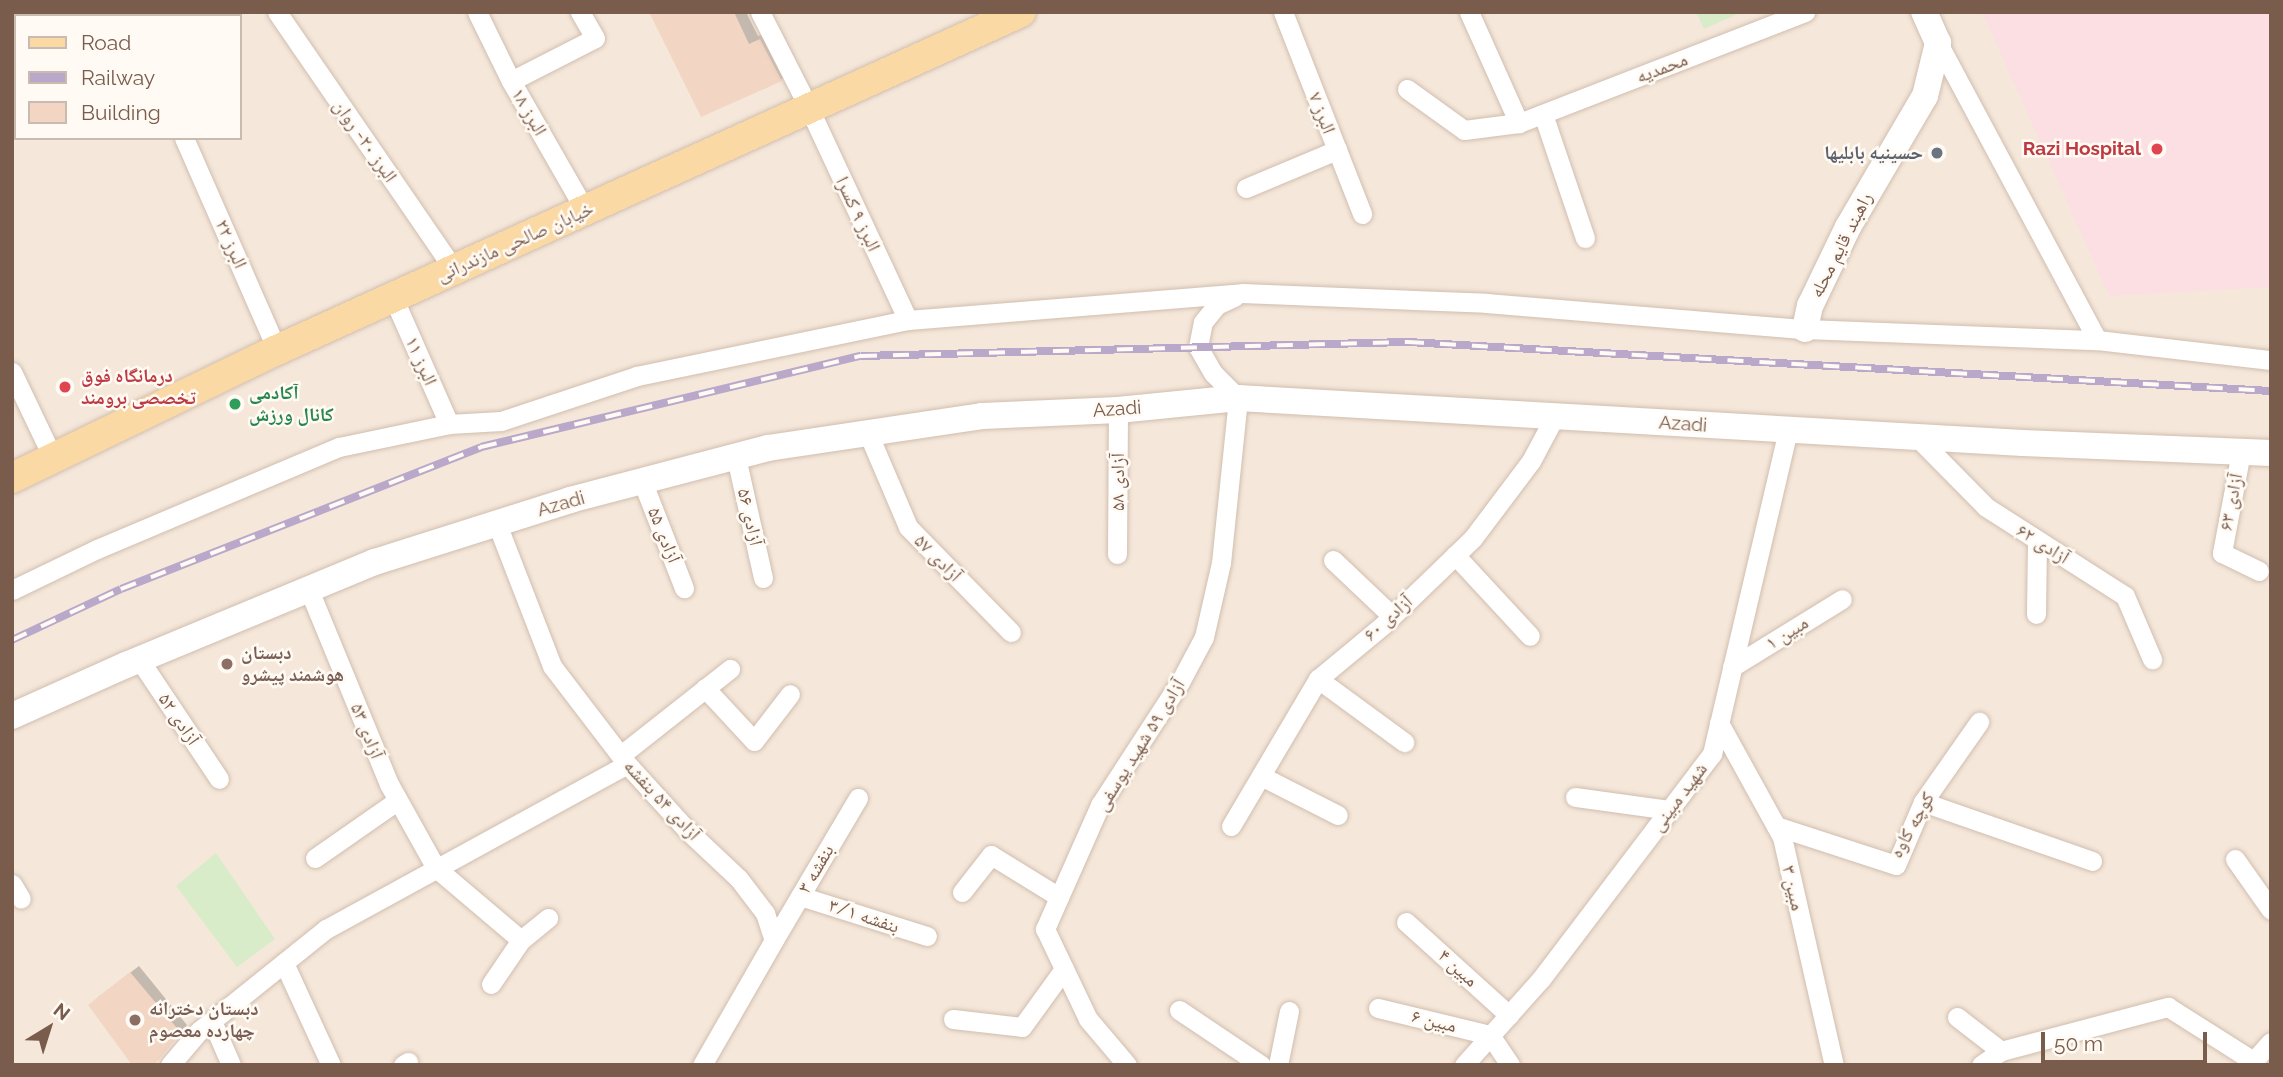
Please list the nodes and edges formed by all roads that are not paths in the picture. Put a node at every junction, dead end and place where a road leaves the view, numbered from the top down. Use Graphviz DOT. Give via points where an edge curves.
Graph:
graph roads {
  1 [pos="277,12"];
  2 [pos="477,12"];
  3 [pos="580,12"];
  4 [pos="760,12"];
  5 [pos="1021,12"];
  6 [pos="1283,12"];
  7 [pos="1469,12"];
  8 [pos="1805,12"];
  9 [pos="1924,12"];
  10 [pos="1938,43"];
  11 [pos="511,81"];
  12 [pos="1407,89"];
  13 [pos="809,108"];
  14 [pos="1543,114"];
  15 [pos="1519,123"];
  16 [pos="185,140"];
  17 [pos="1337,150"];
  18 [pos="1246,188"];
  19 [pos="585,210"];
  20 [pos="1362,214"];
  21 [pos="1584,238"];
  22 [pos="454,270"];
  23 [pos="1242,293"];
  24 [pos="393,297"];
  25 [pos="908,320"];
  26 [pos="1805,329"];
  27 [pos="2097,340"];
  28 [pos="277,350"];
  29 [pos="2271,360"];
  30 [pos="12,372"];
  31 [pos="1238,398"];
  32 [pos="1118,410"];
  33 [pos="1555,418"];
  34 [pos="449,424"];
  35 [pos="1788,430"];
  36 [pos="868,433"];
  37 [pos="1917,437"];
  38 [pos="2241,452"];
  39 [pos="2271,453"];
  40 [pos="736,457"];
  41 [pos="53,458"];
  42 [pos="12,478"];
  43 [pos="643,483"];
  44 [pos="497,524"];
  45 [pos="2037,540"];
  46 [pos="1118,554"];
  47 [pos="1455,555"];
  48 [pos="1333,560"];
  49 [pos="2259,571"];
  50 [pos="763,578"];
  51 [pos="684,588"];
  52 [pos="12,590"];
  53 [pos="309,590"];
  54 [pos="1843,599"];
  55 [pos="2036,614"];
  56 [pos="1392,616"];
  57 [pos="1011,632"];
  58 [pos="1530,636"];
  59 [pos="139,659"];
  60 [pos="2152,659"];
  61 [pos="1732,667"];
  62 [pos="730,669"];
  63 [pos="1318,679"];
  64 [pos="705,688"];
  65 [pos="790,694"];
  66 [pos="12,716"];
  67 [pos="1979,722"];
  68 [pos="1719,723"];
  69 [pos="1404,742"];
  70 [pos="624,760"];
  71 [pos="1261,776"];
  72 [pos="219,779"];
  73 [pos="1575,797"];
  74 [pos="858,798"];
  75 [pos="398,800"];
  76 [pos="1923,802"];
  77 [pos="1670,810"];
  78 [pos="1338,816"];
  79 [pos="1231,826"];
  80 [pos="1776,826"];
  81 [pos="315,858"];
  82 [pos="2235,859"];
  83 [pos="2092,861"];
  84 [pos="436,868"];
  85 [pos="962,892"];
  86 [pos="800,896"];
  87 [pos="1059,897"];
  88 [pos="2271,909"];
  89 [pos="548,918"];
  90 [pos="1406,922"];
  91 [pos="927,936"];
  92 [pos="521,940"];
  93 [pos="774,940"];
  94 [pos="284,963"];
  95 [pos="1064,969"];
  96 [pos="491,984"];
  97 [pos="1378,1008"];
  98 [pos="1179,1010"];
  99 [pos="1289,1011"];
  100 [pos="1509,1015"];
  101 [pos="1957,1017"];
  102 [pos="953,1019"];
  103 [pos="212,1021"];
  104 [pos="1490,1035"];
  105 [pos="2271,1042"];
  106 [pos="2001,1051"];
  107 [pos="2252,1063"];
  108 [pos="170,1065"];
  109 [pos="231,1065"];
  110 [pos="331,1065"];
  111 [pos="702,1065"];
  112 [pos="1127,1065"];
  113 [pos="1261,1065"];
  114 [pos="1278,1065"];
  115 [pos="1464,1065"];
  116 [pos="1510,1065"];
  117 [pos="1834,1065"];
  118 [pos="1981,1065"];
  1 -- 22 [label="street, البرز ۲۰- روان"];
  2 -- 11 [label="street, البرز ۱۸"];
  3 -- 11 [label="street" via="595,38"];
  4 -- 13 [label="street, البرز ۹ کسرا"];
  5 -- 13 [label="main road, خیابان صالحی مازندرانی"];
  6 -- 17 [label="street, البرز ۷"];
  7 -- 15 [label="street"];
  8 -- 14 [label="street, محمدیه"];
  9 -- 10 [label="main road"];
  10 -- 26 [label="main road, راهبند قایم محله" via="1925,96 1848,227 1810,306"];
  10 -- 27 [label="street"];
  11 -- 19 [label="street, البرز ۱۸"];
  12 -- 15 [label="street, محمدیه" via="1464,130"];
  13 -- 19 [label="main road, خیابان صالحی مازندرانی"];
  13 -- 25 [label="street, البرز ۹ کسرا"];
  14 -- 15 [label="street, محمدیه"];
  14 -- 21 [label="street"];
  16 -- 28 [label="street, البرز ۲۲"];
  17 -- 18 [label="street"];
  17 -- 20 [label="street, البرز ۷"];
  19 -- 22 [label="main road, خیابان صالحی مازندرانی"];
  22 -- 24 [label="main road, خیابان صالحی مازندرانی"];
  23 -- 25 [label="street"];
  23 -- 26 [label="street" via="1486,303"];
  23 -- 31 [label="street" via="1217,306 1203,322 1198,347 1213,373"];
  24 -- 28 [label="main road, خیابان صالحی مازندرانی"];
  24 -- 34 [label="street, البرز ۱۱"];
  25 -- 34 [label="street" via="637,376 501,421"];
  26 -- 27 [label="street"];
  27 -- 29 [label="street"];
  28 -- 41 [label="main road, خیابان صالحی مازندرانی"];
  30 -- 41 [label="street"];
  31 -- 32 [label="main road, Azadi"];
  31 -- 33 [label="main road, Azadi"];
  31 -- 87 [label="street, آزادی ۵۹ شهید یوسفی" via="1221,563 1204,637 1100,805"];
  32 -- 36 [label="main road, Azadi" via="982,416"];
  32 -- 46 [label="street, آزادی ۵۸"];
  33 -- 35 [label="main road, Azadi"];
  33 -- 47 [label="street, آزادی ۶۰" via="1531,461"];
  34 -- 52 [label="street" via="340,447 97,549"];
  35 -- 37 [label="main road, Azadi"];
  35 -- 61 [label="street, شهید مبینی"];
  36 -- 40 [label="main road, Azadi"];
  36 -- 57 [label="street, آزادی ۵۷" via="908,527"];
  37 -- 38 [label="main road, Azadi"];
  37 -- 45 [label="street, آزادی ۶۲" via="1986,507"];
  38 -- 39 [label="main road, Azadi"];
  38 -- 49 [label="street, آزادی ۶۳" via="2221,552"];
  40 -- 43 [label="main road, Azadi"];
  40 -- 50 [label="street, آزادی ۵۶"];
  41 -- 42 [label="main road, خیابان صالحی مازندرانی"];
  43 -- 44 [label="main road, Azadi"];
  43 -- 51 [label="street, آزادی ۵۵"];
  44 -- 53 [label="main road, Azadi" via="375,562"];
  44 -- 70 [label="street, آزادی ۵۴ بنفشه" via="552,666"];
  45 -- 55 [label="street"];
  45 -- 60 [label="street, آزادی ۶۲" via="2125,596"];
  47 -- 56 [label="street, آزادی ۶۰"];
  47 -- 58 [label="street"];
  48 -- 56 [label="street"];
  53 -- 59 [label="main road, Azadi"];
  53 -- 75 [label="street, آزادی ۵۳"];
  54 -- 61 [label="street, مبین ۱"];
  56 -- 63 [label="street, آزادی ۶۰"];
  59 -- 66 [label="main road, Azadi"];
  59 -- 72 [label="street, آزادی ۵۲"];
  61 -- 68 [label="street, شهید مبینی"];
  62 -- 64 [label="street"];
  63 -- 69 [label="street"];
  63 -- 71 [label="street, آزادی ۶۰"];
  64 -- 65 [label="street" via="754,741"];
  64 -- 70 [label="street"];
  67 -- 76 [label="street, کوچه کاوه"];
  68 -- 77 [label="street, شهید مبینی" via="1712,754"];
  68 -- 80 [label="street, مبین ۳"];
  70 -- 84 [label="street"];
  70 -- 93 [label="street, آزادی ۵۴ بنفشه" via="739,879 765,913"];
  71 -- 78 [label="street"];
  71 -- 79 [label="street, آزادی ۶۰"];
  73 -- 77 [label="street"];
  74 -- 86 [label="street, بنفشه ۳"];
  75 -- 81 [label="street"];
  75 -- 84 [label="street, آزادی ۵۳"];
  76 -- 80 [label="street, کوچه کاوه" via="1896,865"];
  76 -- 83 [label="street"];
  77 -- 100 [label="street, شهید مبینی"];
  80 -- 117 [label="street, مبین ۳"];
  82 -- 88 [label="street"];
  84 -- 92 [label="street"];
  84 -- 94 [label="street" via="326,929"];
  85 -- 87 [label="street" via="990,855"];
  86 -- 91 [label="street, بنفشه ۳/۱"];
  86 -- 93 [label="street, بنفشه ۳"];
  87 -- 95 [label="street, آزادی ۵۹ شهید یوسفی" via="1045,929"];
  89 -- 92 [label="street"];
  90 -- 100 [label="street, مبین ۴"];
  92 -- 96 [label="street"];
  93 -- 111 [label="street"];
  94 -- 103 [label="street"];
  94 -- 110 [label="street"];
  95 -- 102 [label="street" via="1022,1027"];
  95 -- 112 [label="street, آزادی ۵۹ شهید یوسفی" via="1088,1019"];
  97 -- 104 [label="street, مبین ۶"];
  98 -- 113 [label="street"];
  99 -- 114 [label="street"];
  100 -- 104 [label="street, شهید مبینی"];
  101 -- 106 [label="street"];
  103 -- 108 [label="street"];
  103 -- 109 [label="street"];
  104 -- 115 [label="street, شهید مبینی"];
  104 -- 116 [label="street"];
  105 -- 107 [label="street"];
  106 -- 107 [label="street" via="2168,1007"];
  106 -- 118 [label="street"];
}
